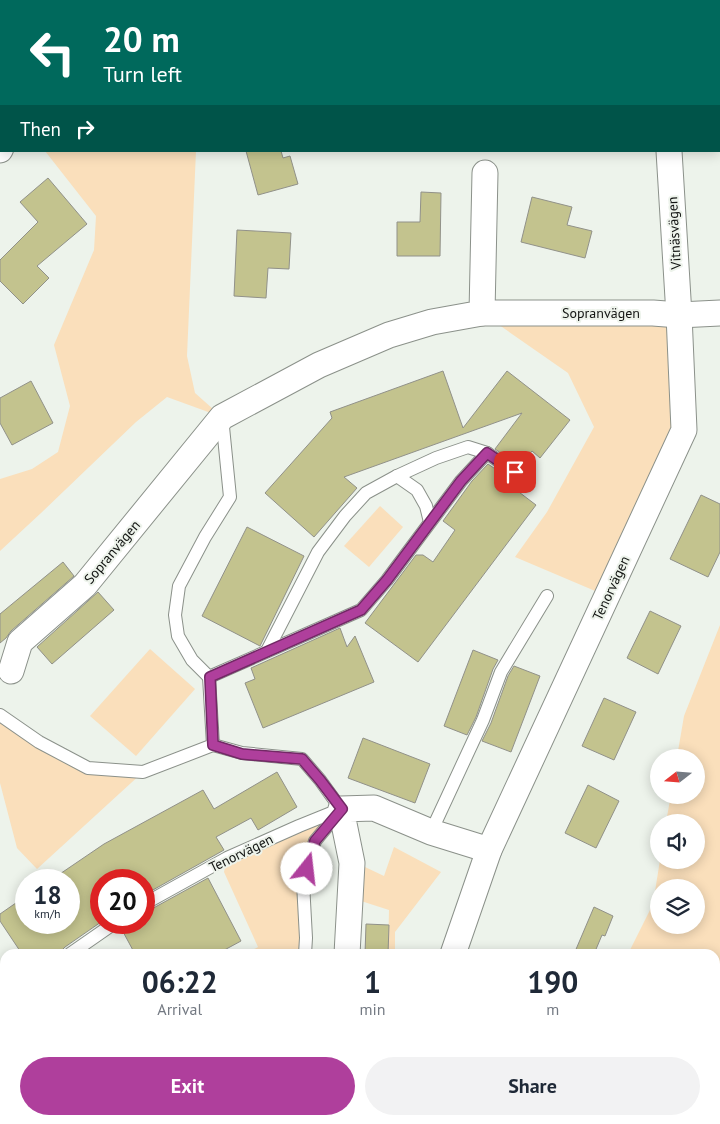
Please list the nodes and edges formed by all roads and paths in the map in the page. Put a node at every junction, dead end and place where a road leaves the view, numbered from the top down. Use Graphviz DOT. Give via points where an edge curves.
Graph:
graph roads {
  1 [pos="669,152"];
  2 [pos="485,173"];
  3 [pos="482,313"];
  4 [pos="720,313"];
  5 [pos="679,314"];
  6 [pos="222,417"];
  7 [pos="487,453"];
  8 [pos="515,472"];
  9 [pos="397,476"];
  10 [pos="430,522"];
  11 [pos="547,596"];
  12 [pos="267,651"];
  13 [pos="6,676"];
  14 [pos="210,677"];
  15 [pos="0,715"];
  16 [pos="213,745"];
  17 [pos="342,809"];
  18 [pos="431,832"];
  19 [pos="489,850"];
  20 [pos="155,898"];
  21 [pos="99,934"];
  22 [pos="77,949"];
  23 [pos="305,949"];
  24 [pos="347,949"];
  25 [pos="455,949"];
  1 -- 5 [label="street, Vitnäsvägen"];
  2 -- 3 [label="street"];
  3 -- 5 [label="street, Sopranvägen"];
  3 -- 6 [label="street, Sopranvägen" via="432,322 389,335 319,366"];
  4 -- 5 [label="street, Sopranvägen"];
  5 -- 19 [label="street, Tenorvägen" via="684,430"];
  6 -- 13 [label="street, Sopranvägen" via="85,586 20,642"];
  6 -- 14 [label="lane" via="230,497 180,586 175,615 178,636 192,660"];
  7 -- 8 [label="lane"];
  7 -- 9 [label="lane" via="468,447"];
  7 -- 10 [label="lane"];
  9 -- 10 [label="lane" via="417,490"];
  9 -- 12 [label="lane" via="366,493 318,552"];
  10 -- 12 [label="lane" via="361,610"];
  11 -- 18 [label="lane" via="501,672 483,720"];
  12 -- 14 [label="lane"];
  14 -- 16 [label="lane"];
  15 -- 16 [label="lane" via="39,742 88,768 143,772"];
  16 -- 17 [label="lane" via="242,754 302,759"];
  17 -- 18 [label="street, Tenorvägen" via="374,808"];
  17 -- 20 [label="lane, Tenorvägen" via="227,858"];
  17 -- 23 [label="lane" via="315,841 303,883"];
  17 -- 24 [label="street" via="352,863"];
  18 -- 19 [label="street, Tenorvägen"];
  19 -- 25 [label="street, Tenorvägen"];
  21 -- 22 [label="lane"];
}
